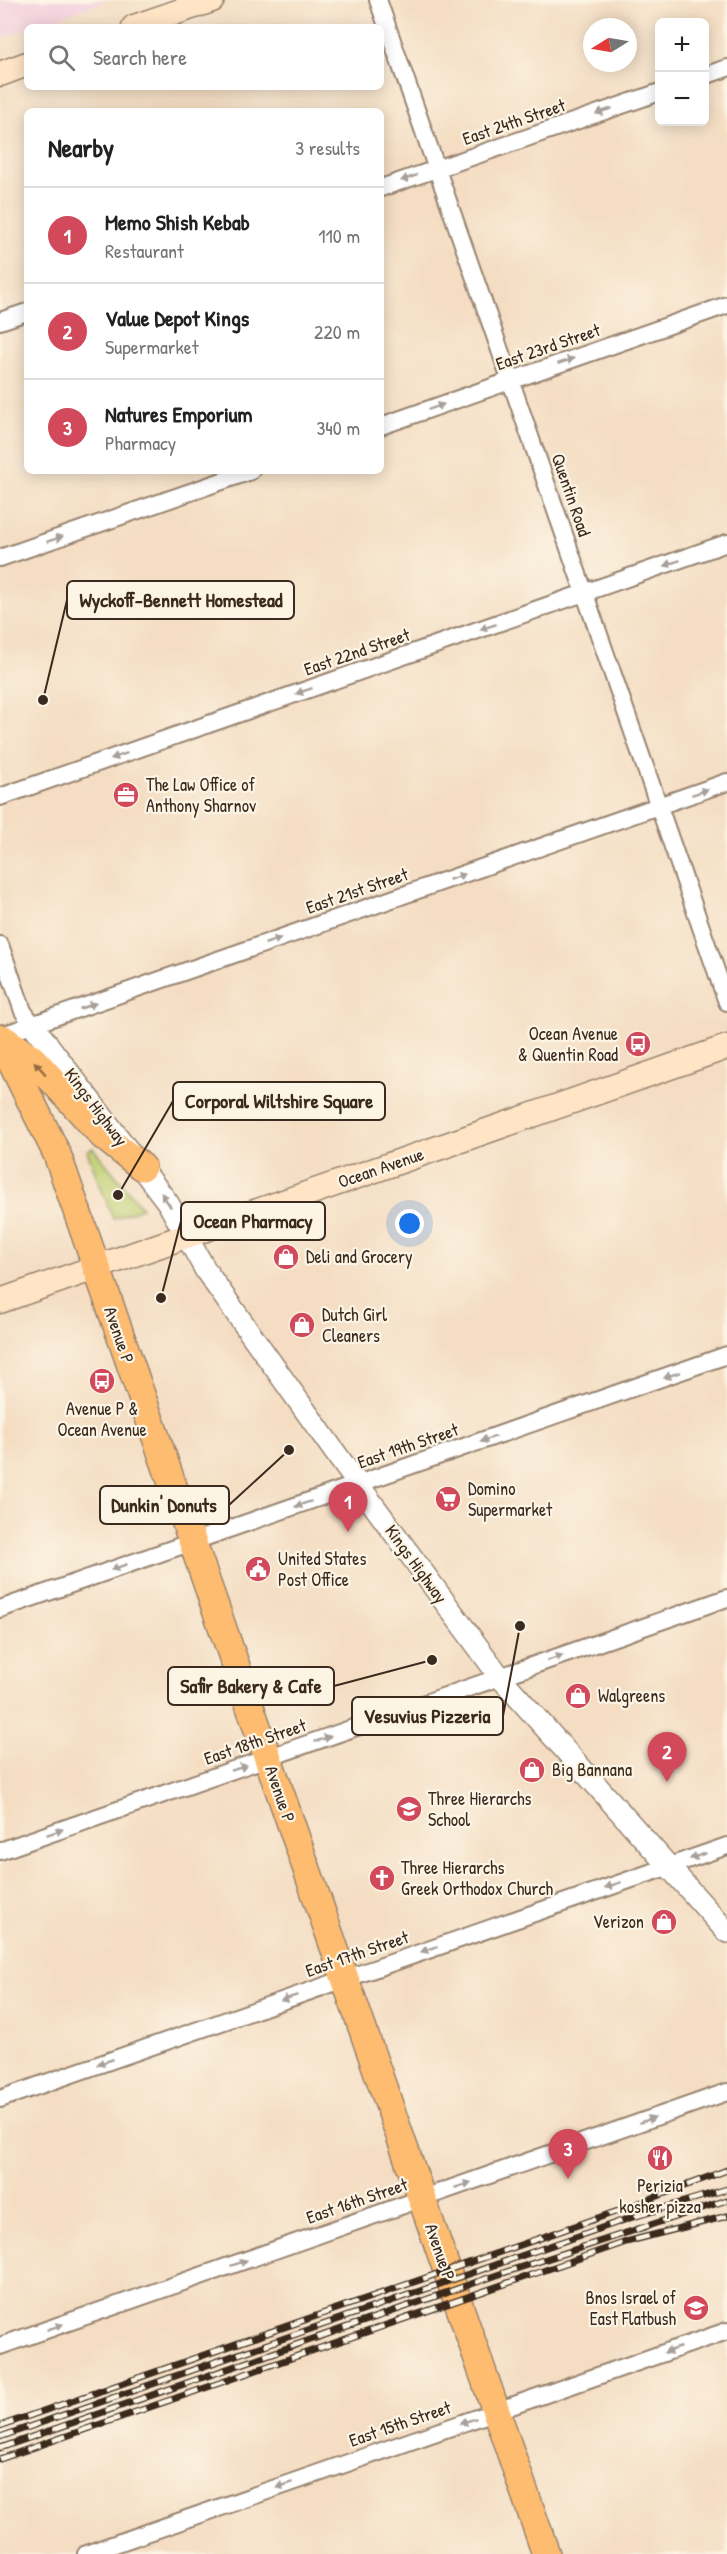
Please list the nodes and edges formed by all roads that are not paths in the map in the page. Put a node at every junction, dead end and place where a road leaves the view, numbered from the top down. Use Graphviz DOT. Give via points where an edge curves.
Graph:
graph roads {
  1 [pos="212,0"];
  2 [pos="378,0"];
  3 [pos="143,24"];
  4 [pos="24,65"];
  5 [pos="727,68"];
  6 [pos="0,74"];
  7 [pos="709,75"];
  8 [pos="655,94"];
  9 [pos="437,169"];
  10 [pos="384,187"];
  11 [pos="727,305"];
  12 [pos="24,313"];
  13 [pos="0,321"];
  14 [pos="511,381"];
  15 [pos="384,425"];
  16 [pos="242,474"];
  17 [pos="727,543"];
  18 [pos="0,558"];
  19 [pos="585,593"];
  20 [pos="727,782"];
  21 [pos="0,797"];
  22 [pos="659,806"];
  23 [pos="0,945"];
  24 [pos="727,1002"];
  25 [pos="33,1025"];
  26 [pos="0,1037"];
  27 [pos="727,1047"];
  28 [pos="142,1167"];
  29 [pos="187,1236"];
  30 [pos="95,1268"];
  31 [pos="0,1301"];
  32 [pos="727,1355"];
  33 [pos="358,1485"];
  34 [pos="192,1542"];
  35 [pos="727,1598"];
  36 [pos="0,1609"];
  37 [pos="500,1677"];
  38 [pos="267,1758"];
  39 [pos="727,1846"];
  40 [pos="0,1851"];
  41 [pos="668,1866"];
  42 [pos="727,1932"];
  43 [pos="344,1979"];
  44 [pos="727,2092"];
  45 [pos="0,2098"];
  46 [pos="422,2199"];
  47 [pos="727,2331"];
  48 [pos="0,2346"];
  49 [pos="496,2411"];
  50 [pos="86,2554"];
  51 [pos="546,2554"];
  1 -- 3 [label="main road"];
  2 -- 9 [label="street, Quentin Road"];
  4 -- 6 [label="main road"];
  5 -- 7 [label="street"];
  8 -- 9 [label="street, East 24th Street, one-way"];
  9 -- 10 [label="street, East 24th Street, one-way"];
  9 -- 14 [label="street, Quentin Road"];
  14 -- 11 [label="street, East 23rd Street, one-way"];
  12 -- 13 [label="street"];
  15 -- 14 [label="street, East 23rd Street, one-way"];
  14 -- 19 [label="street, Quentin Road"];
  18 -- 16 [label="street, one-way"];
  17 -- 19 [label="street, East 22nd Street, one-way"];
  19 -- 21 [label="street, East 22nd Street, one-way"];
  19 -- 22 [label="street, Quentin Road"];
  22 -- 20 [label="street, East 21st Street, one-way"];
  22 -- 24 [label="street, Quentin Road"];
  25 -- 22 [label="street, East 21st Street, one-way"];
  23 -- 25 [label="street" via="23,1011"];
  25 -- 26 [label="street, East 21st Street"];
  25 -- 28 [label="street, Kings Highway"];
  28 -- 26 [label="main road, one-way" via="103,1136 33,1059"];
  26 -- 30 [label="main road, Avenue P" via="57,1154"];
  27 -- 29 [label="main road, Ocean Avenue"];
  29 -- 28 [label="street, Kings Highway, one-way"];
  29 -- 30 [label="main road, Ocean Avenue"];
  29 -- 33 [label="street, Kings Highway" via="206,1271"];
  30 -- 31 [label="main road, Ocean Avenue"];
  30 -- 34 [label="main road, Avenue P"];
  32 -- 33 [label="street, East 19th Street, one-way"];
  33 -- 34 [label="street, East 19th Street, one-way"];
  33 -- 37 [label="street, Kings Highway"];
  34 -- 36 [label="street, East 19th Street, one-way"];
  34 -- 38 [label="main road, Avenue P"];
  37 -- 35 [label="street, East 18th Street, one-way"];
  38 -- 37 [label="street, East 18th Street, one-way"];
  37 -- 41 [label="street, Kings Highway"];
  40 -- 38 [label="street, East 18th Street, one-way"];
  38 -- 43 [label="main road, Avenue P"];
  39 -- 41 [label="street, East 17th Street, one-way"];
  41 -- 42 [label="street, Kings Highway"];
  41 -- 43 [label="street, East 17th Street, one-way"];
  43 -- 45 [label="street, East 17th Street, one-way"];
  43 -- 46 [label="main road, Avenue P"];
  46 -- 44 [label="street, East 16th Street, one-way"];
  48 -- 46 [label="street, East 16th Street, one-way"];
  46 -- 49 [label="main road, Avenue P"];
  47 -- 49 [label="street, East 15th Street, one-way"];
  49 -- 50 [label="street, East 15th Street, one-way"];
  49 -- 51 [label="main road, Avenue P"];
}
